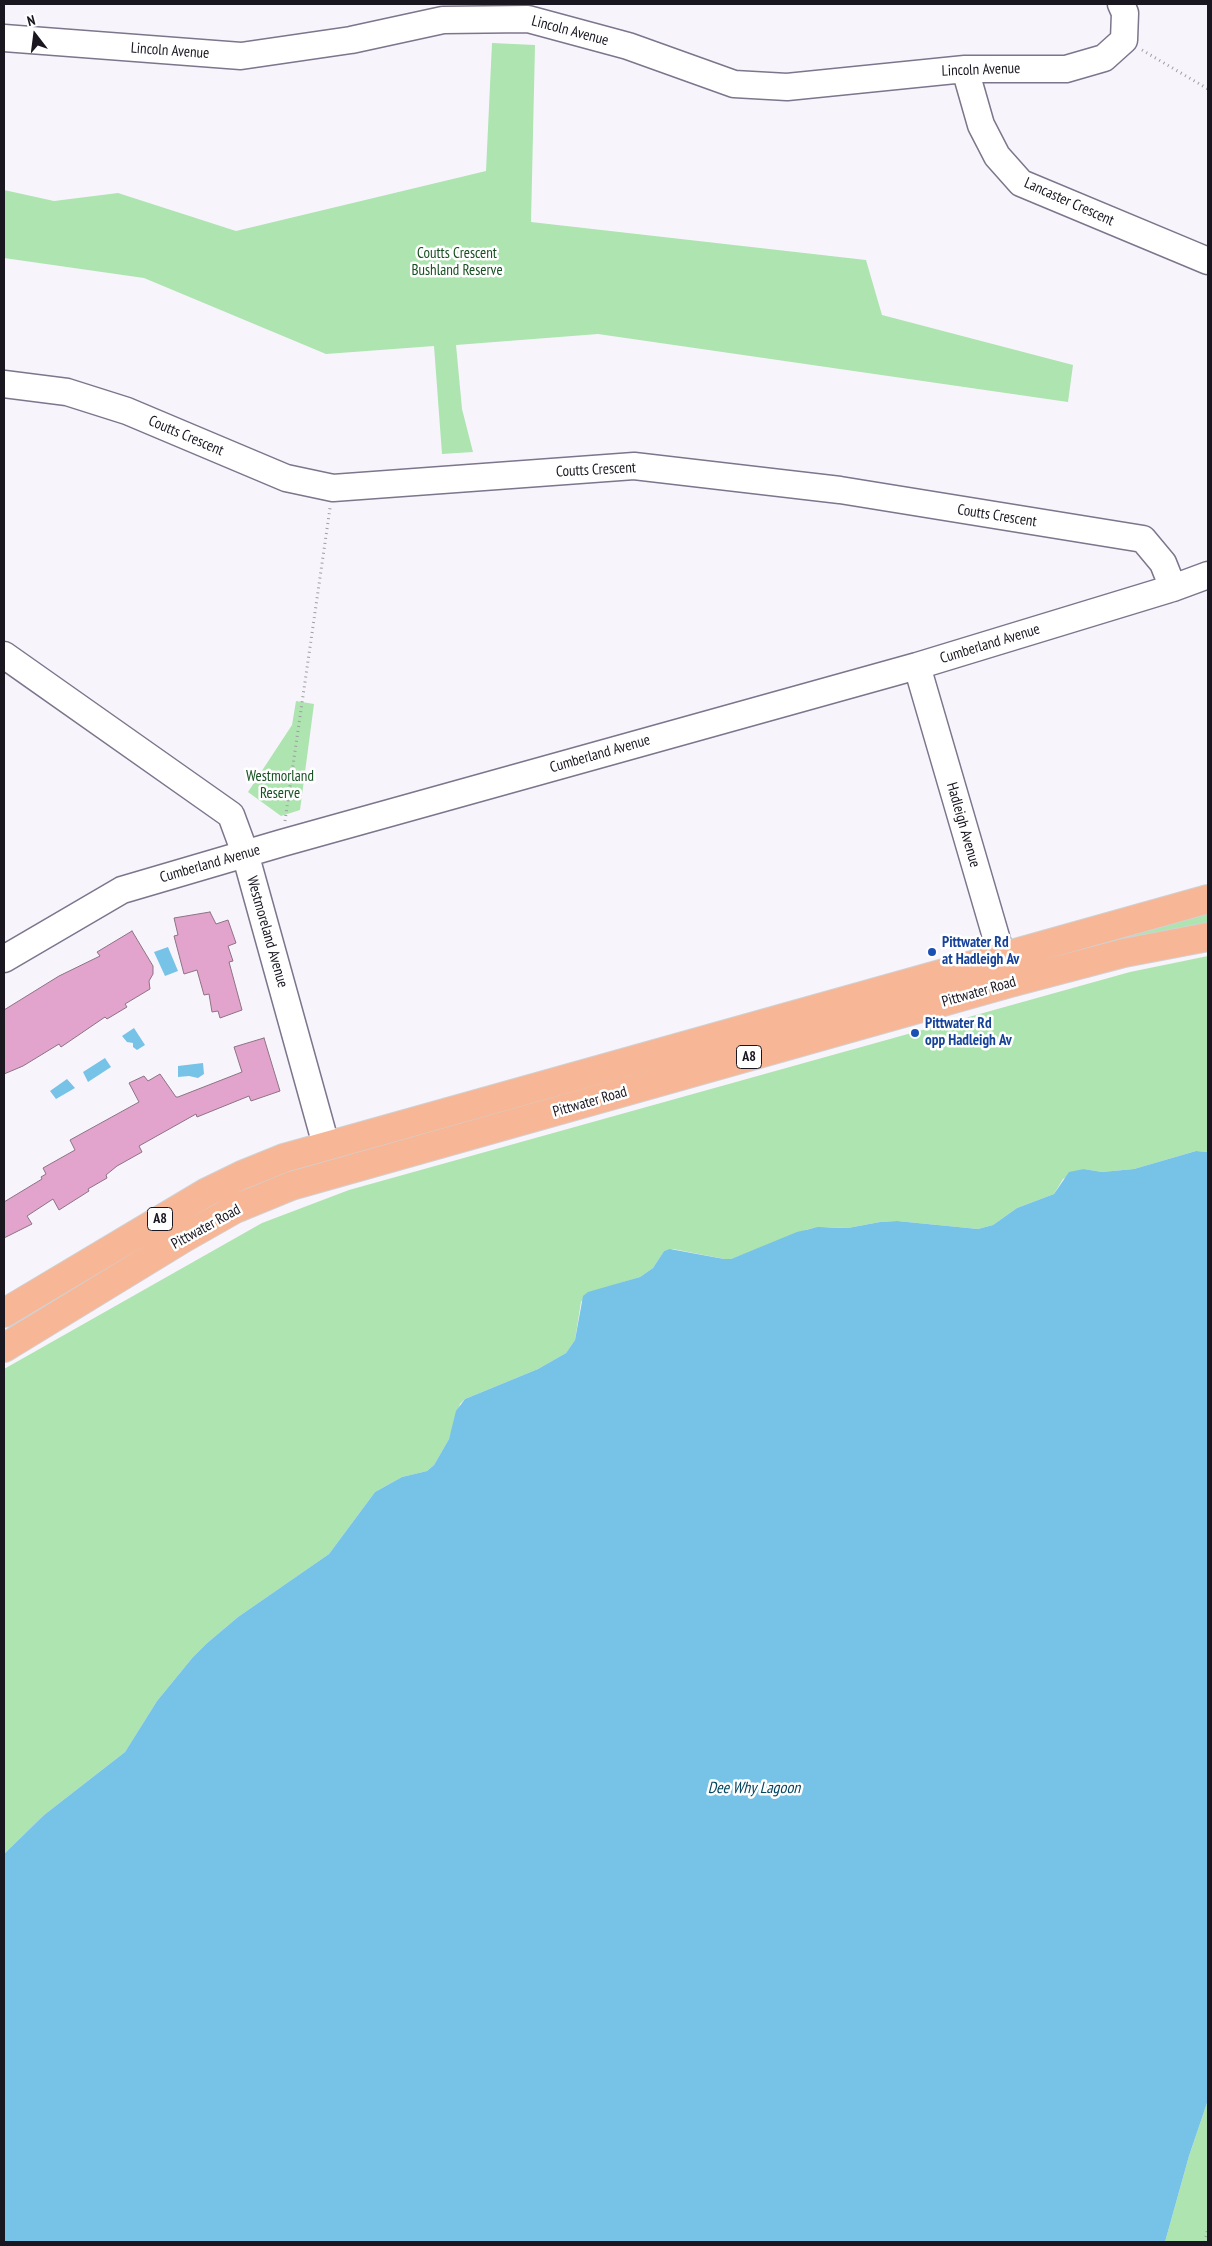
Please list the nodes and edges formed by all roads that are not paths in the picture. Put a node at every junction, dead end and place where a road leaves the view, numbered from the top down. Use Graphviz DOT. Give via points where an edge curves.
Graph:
graph roads {
  1 [pos="1121,4"];
  2 [pos="4,38"];
  3 [pos="966,69"];
  4 [pos="1208,261"];
  5 [pos="4,384"];
  6 [pos="1208,575"];
  7 [pos="1173,588"];
  8 [pos="4,655"];
  9 [pos="917,666"];
  10 [pos="245,853"];
  11 [pos="1208,899"];
  12 [pos="1208,937"];
  13 [pos="1002,957"];
  14 [pos="4,959"];
  15 [pos="1010,984"];
  16 [pos="326,1145"];
  17 [pos="4,1314"];
  18 [pos="4,1348"];
  1 -- 3 [label="street, Lincoln Avenue" via="1125,13 1124,40 1104,58 1066,69"];
  2 -- 3 [label="street, Lincoln Avenue" via="241,56 351,40 443,20 528,19 628,46 734,84 787,87"];
  3 -- 4 [label="street, Lancaster Crescent" via="982,126 997,156 1022,183"];
  5 -- 7 [label="street, Coutts Crescent" via="67,392 127,411 286,478 333,488 634,466 820,488 1143,539 1164,563"];
  6 -- 7 [label="street, Cumberland Avenue"];
  7 -- 9 [label="street, Cumberland Avenue"];
  8 -- 10 [label="street, Westmoreland Avenue" via="231,815"];
  9 -- 10 [label="street, Cumberland Avenue"];
  9 -- 13 [label="street, Hadleigh Avenue"];
  10 -- 14 [label="street, Cumberland Avenue" via="122,890"];
  10 -- 16 [label="street, Westmoreland Avenue"];
  11 -- 13 [label="highway, Pittwater Road / A8"];
  12 -- 15 [label="highway, Pittwater Road / A8" via="1124,953"];
  13 -- 15 [label="street, Hadleigh Avenue"];
  13 -- 16 [label="highway, Pittwater Road / A8"];
  15 -- 18 [label="highway, Pittwater Road / A8" via="291,1186 236,1209 193,1233"];
  16 -- 17 [label="highway, Pittwater Road / A8" via="251,1171 207,1192"];
}
